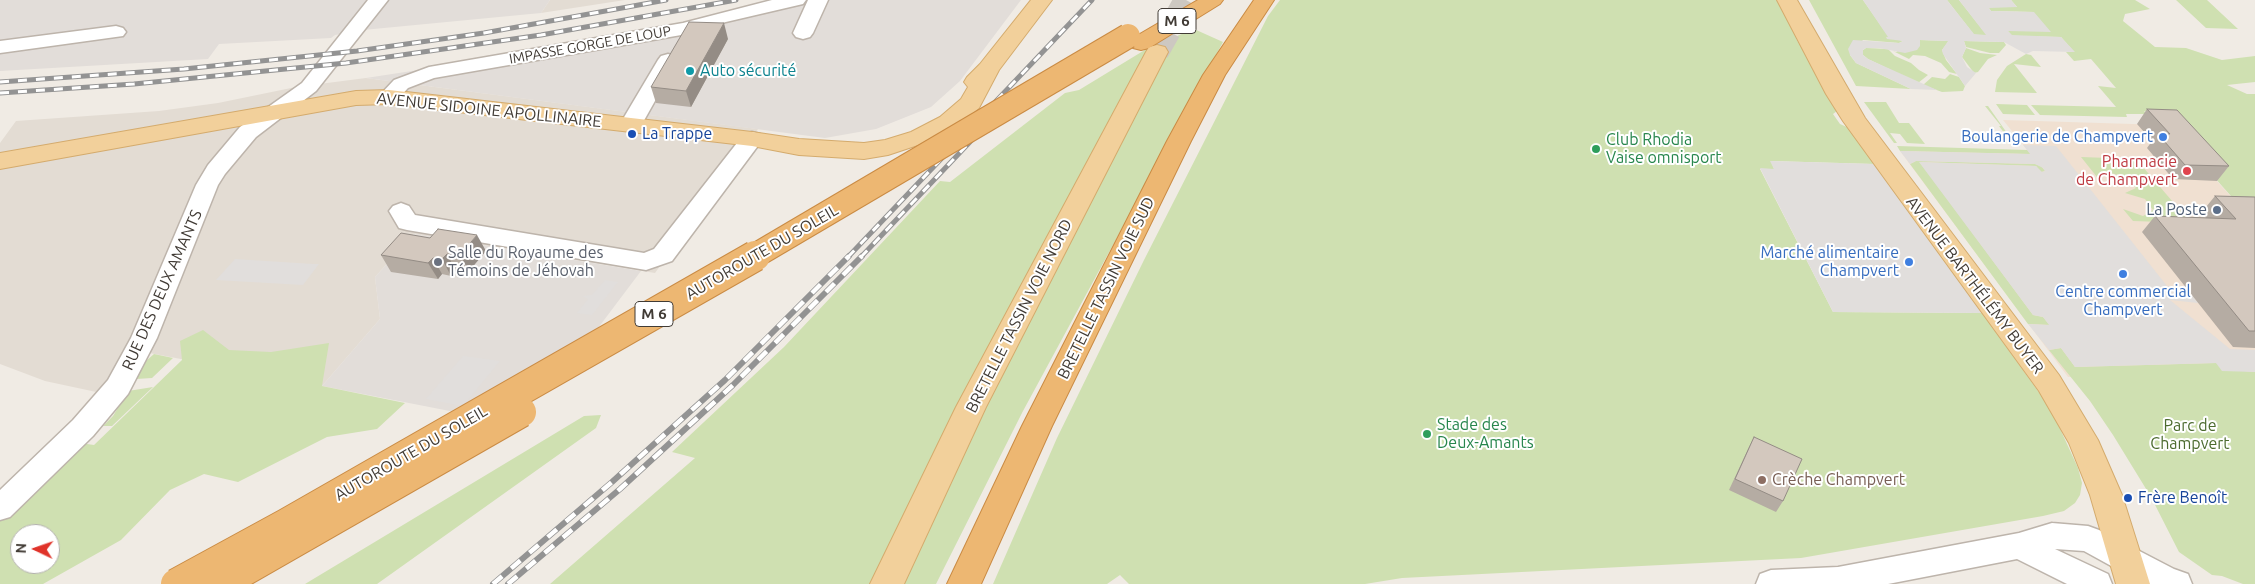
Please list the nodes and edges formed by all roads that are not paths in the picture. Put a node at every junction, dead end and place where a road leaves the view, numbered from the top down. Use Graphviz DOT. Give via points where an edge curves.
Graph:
graph roads {
  1 [pos="378,0"];
  2 [pos="796,0"];
  3 [pos="818,0"];
  4 [pos="1042,0"];
  5 [pos="1187,0"];
  6 [pos="1213,0"];
  7 [pos="1264,0"];
  8 [pos="1788,0"];
  9 [pos="687,28"];
  10 [pos="116,32"];
  11 [pos="803,33"];
  12 [pos="1142,44"];
  13 [pos="0,47"];
  14 [pos="389,97"];
  15 [pos="275,112"];
  16 [pos="631,124"];
  17 [pos="762,140"];
  18 [pos="0,161"];
  19 [pos="401,212"];
  20 [pos="0,508"];
  21 [pos="2019,546"];
  22 [pos="2130,572"];
  23 [pos="1806,583"];
  24 [pos="176,584"];
  25 [pos="221,584"];
  26 [pos="887,584"];
  27 [pos="964,584"];
  28 [pos="1771,584"];
  29 [pos="2097,584"];
  30 [pos="2177,584"];
  1 -- 15 [label="street, RUE DES DEUX AMANTS" via="309,87"];
  2 -- 9 [label="street, IMPASSE GORGE DE LOUP"];
  3 -- 11 [label="street"];
  4 -- 17 [label="main road, AVENUE SIDOINE APOLLINAIRE" via="988,69 952,104 933,117 868,138 828,142"];
  5 -- 12 [label="highway, AUTOROUTE DU SOLEIL / M 6"];
  6 -- 12 [label="highway, AUTOROUTE DU SOLEIL / M 6"];
  7 -- 27 [label="highway, BRETELLE TASSIN VOIE SUD" via="1214,75 1178,141 1037,426"];
  8 -- 22 [label="main road, AVENUE BARTHÉLÉMY BUYER" via="1855,121 2054,391 2083,440 2106,495"];
  9 -- 14 [label="street, IMPASSE GORGE DE LOUP" via="429,73 401,84"];
  9 -- 16 [label="street"];
  10 -- 13 [label="street"];
  12 -- 24 [label="highway, AUTOROUTE DU SOLEIL / M 6, bridge" via="794,234"];
  12 -- 25 [label="highway, AUTOROUTE DU SOLEIL / M 6, bridge" via="806,246"];
  12 -- 26 [label="main road, BRETELLE TASSIN VOIE NORD"];
  14 -- 15 [label="main road, AVENUE SIDOINE APOLLINAIRE" via="356,98"];
  14 -- 16 [label="main road, AVENUE SIDOINE APOLLINAIRE"];
  15 -- 18 [label="main road, AVENUE SIDOINE APOLLINAIRE"];
  15 -- 20 [label="street, RUE DES DEUX AMANTS" via="248,132 207,185 144,338 118,387 83,428"];
  16 -- 17 [label="main road, AVENUE SIDOINE APOLLINAIRE"];
  17 -- 19 [label="street" via="663,255 646,262 407,222"];
  21 -- 22 [label="street" via="2052,536 2088,538"];
  21 -- 23 [label="street" via="1838,580"];
  21 -- 29 [label="street"];
  22 -- 30 [label="street"];
  23 -- 28 [label="street"];
}
